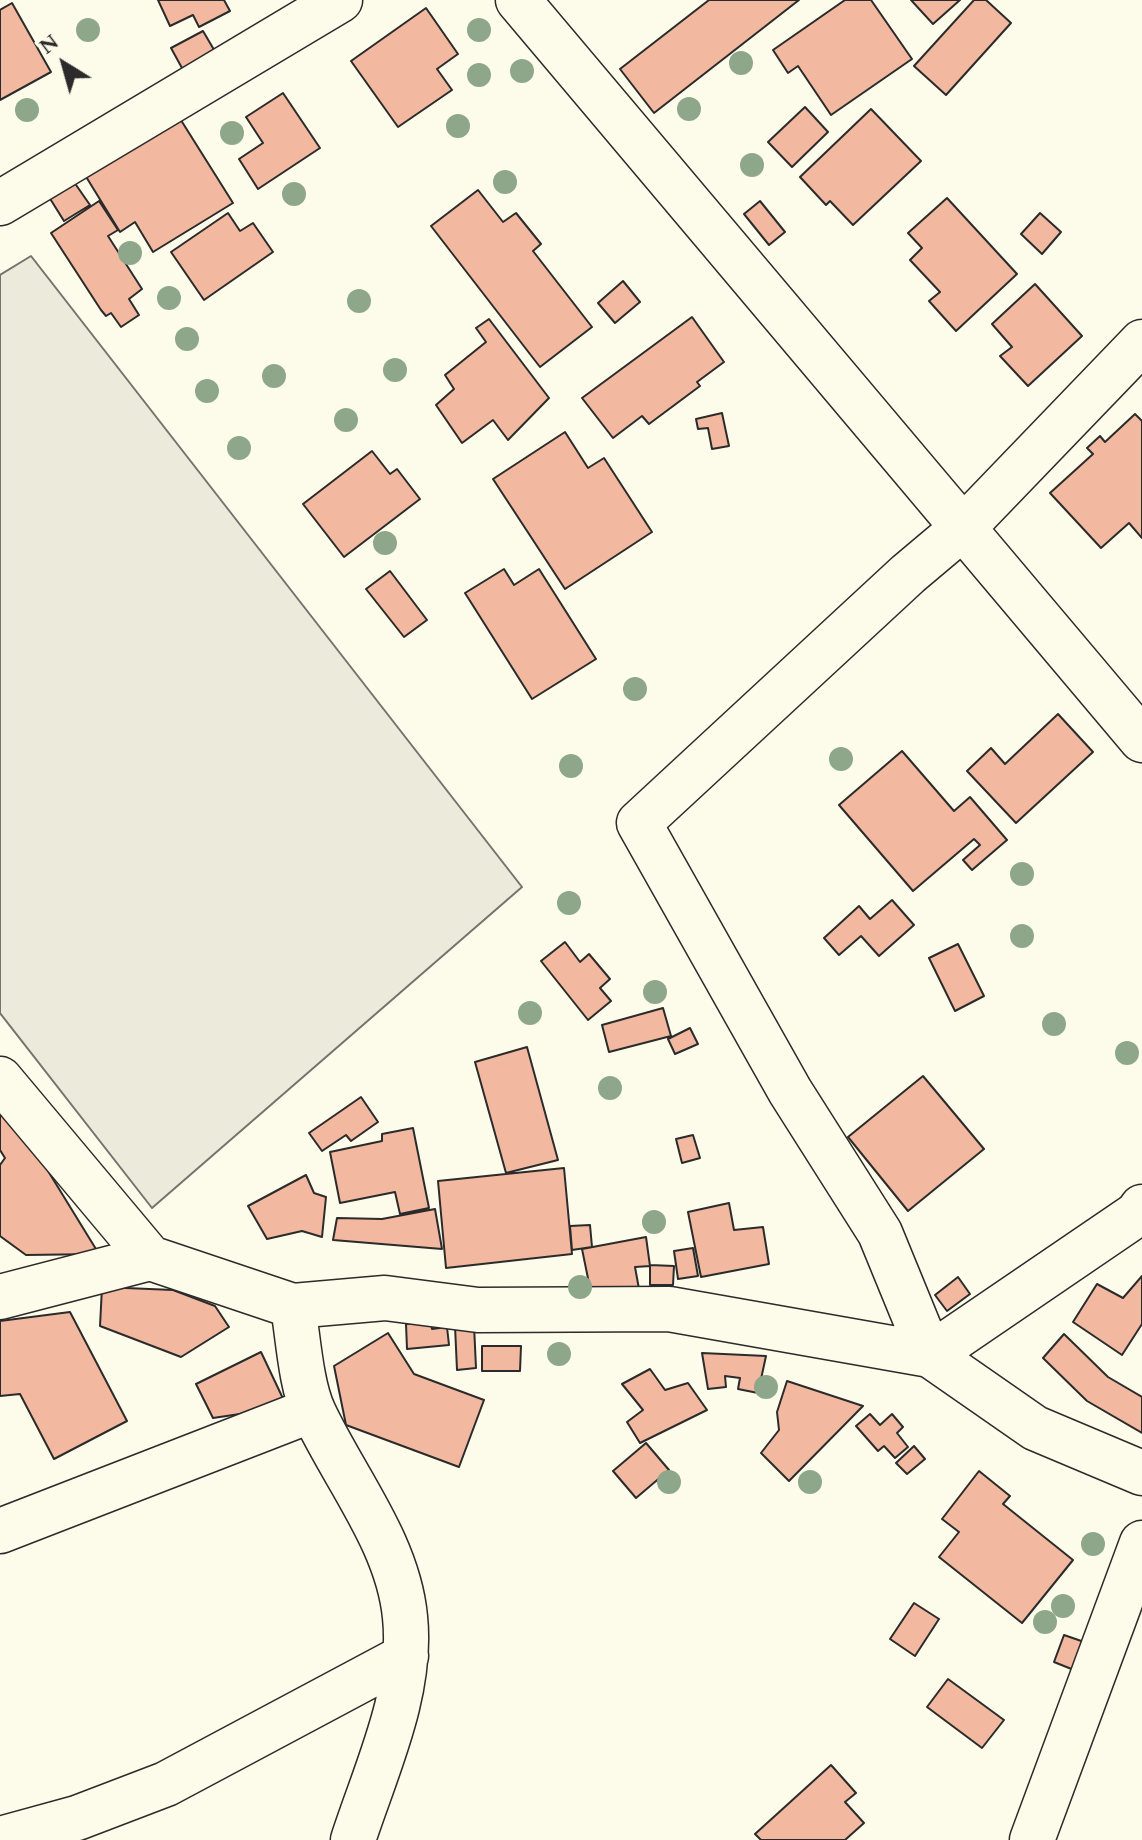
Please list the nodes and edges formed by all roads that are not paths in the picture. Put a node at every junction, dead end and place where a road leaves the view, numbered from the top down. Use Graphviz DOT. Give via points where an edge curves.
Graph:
graph roads {
  1 [pos="340,0"];
  2 [pos="518,0"];
  3 [pos="0,203"];
  4 [pos="1142,342"];
  5 [pos="965,526"];
  6 [pos="1142,740"];
  7 [pos="0,1079"];
  8 [pos="1142,1207"];
  9 [pos="150,1258"];
  10 [pos="0,1297"];
  11 [pos="293,1306"];
  12 [pos="930,1355"];
  13 [pos="312,1410"];
  14 [pos="1142,1473"];
  15 [pos="0,1531"];
  16 [pos="1142,1543"];
  17 [pos="406,1656"];
  18 [pos="0,1839"];
  19 [pos="353,1840"];
  20 [pos="1032,1840"];
  1 -- 3 [label="street"];
  2 -- 5 [label="street"];
  4 -- 5 [label="street"];
  5 -- 6 [label="street"];
  5 -- 12 [label="street" via="639,823 790,1091 880,1233"];
  7 -- 9 [label="street"];
  8 -- 12 [label="street"];
  9 -- 10 [label="street"];
  9 -- 11 [label="street"];
  11 -- 12 [label="street" via="385,1298 478,1310 669,1309"];
  11 -- 13 [label="street"];
  12 -- 14 [label="street" via="1035,1428"];
  13 -- 15 [label="street"];
  13 -- 17 [label="street" via="390,1555 405,1616"];
  16 -- 20 [label="street"];
  17 -- 18 [label="street" via="166,1784 77,1818"];
  17 -- 19 [label="street" via="401,1694"];
}
